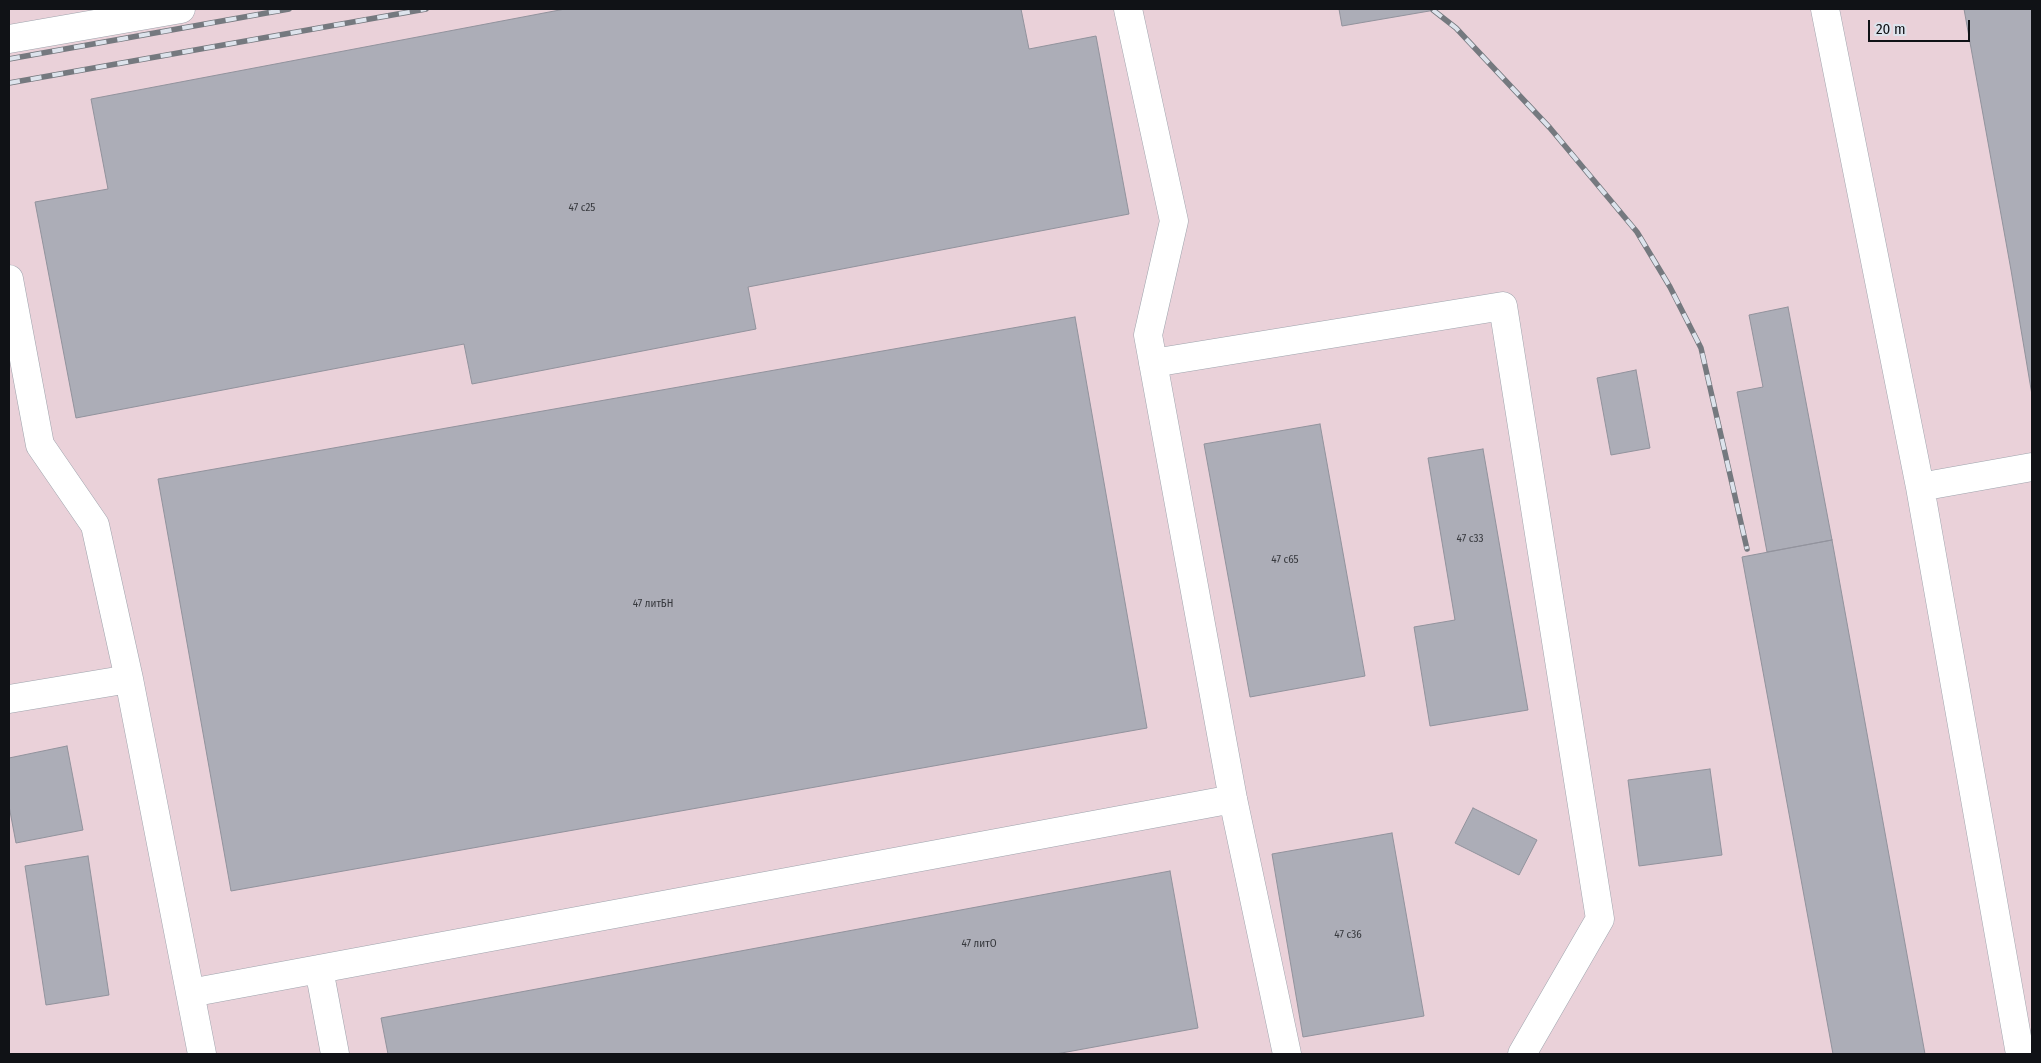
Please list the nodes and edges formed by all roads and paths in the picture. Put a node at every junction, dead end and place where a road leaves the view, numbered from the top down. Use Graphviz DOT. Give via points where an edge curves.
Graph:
graph roads {
  1 [pos="181,9"];
  2 [pos="1128,9"];
  3 [pos="1826,9"];
  4 [pos="9,40"];
  5 [pos="9,279"];
  6 [pos="1153,363"];
  7 [pos="2032,466"];
  8 [pos="1920,487"];
  9 [pos="129,679"];
  10 [pos="9,699"];
  11 [pos="1233,799"];
  12 [pos="319,969"];
  13 [pos="190,994"];
  14 [pos="202,1054"];
  15 [pos="336,1054"];
  16 [pos="1287,1054"];
  17 [pos="1522,1054"];
  18 [pos="2020,1054"];
  1 -- 4 [label="lane"];
  2 -- 6 [label="lane" via="1174,221 1148,335"];
  3 -- 8 [label="lane"];
  5 -- 9 [label="lane" via="40,444 94,525"];
  6 -- 11 [label="lane"];
  6 -- 17 [label="lane" via="1503,306 1600,920"];
  7 -- 8 [label="lane"];
  8 -- 18 [label="lane"];
  9 -- 10 [label="lane"];
  9 -- 13 [label="lane"];
  11 -- 12 [label="lane"];
  11 -- 16 [label="lane"];
  12 -- 13 [label="lane"];
  12 -- 15 [label="lane"];
  13 -- 14 [label="lane"];
}
